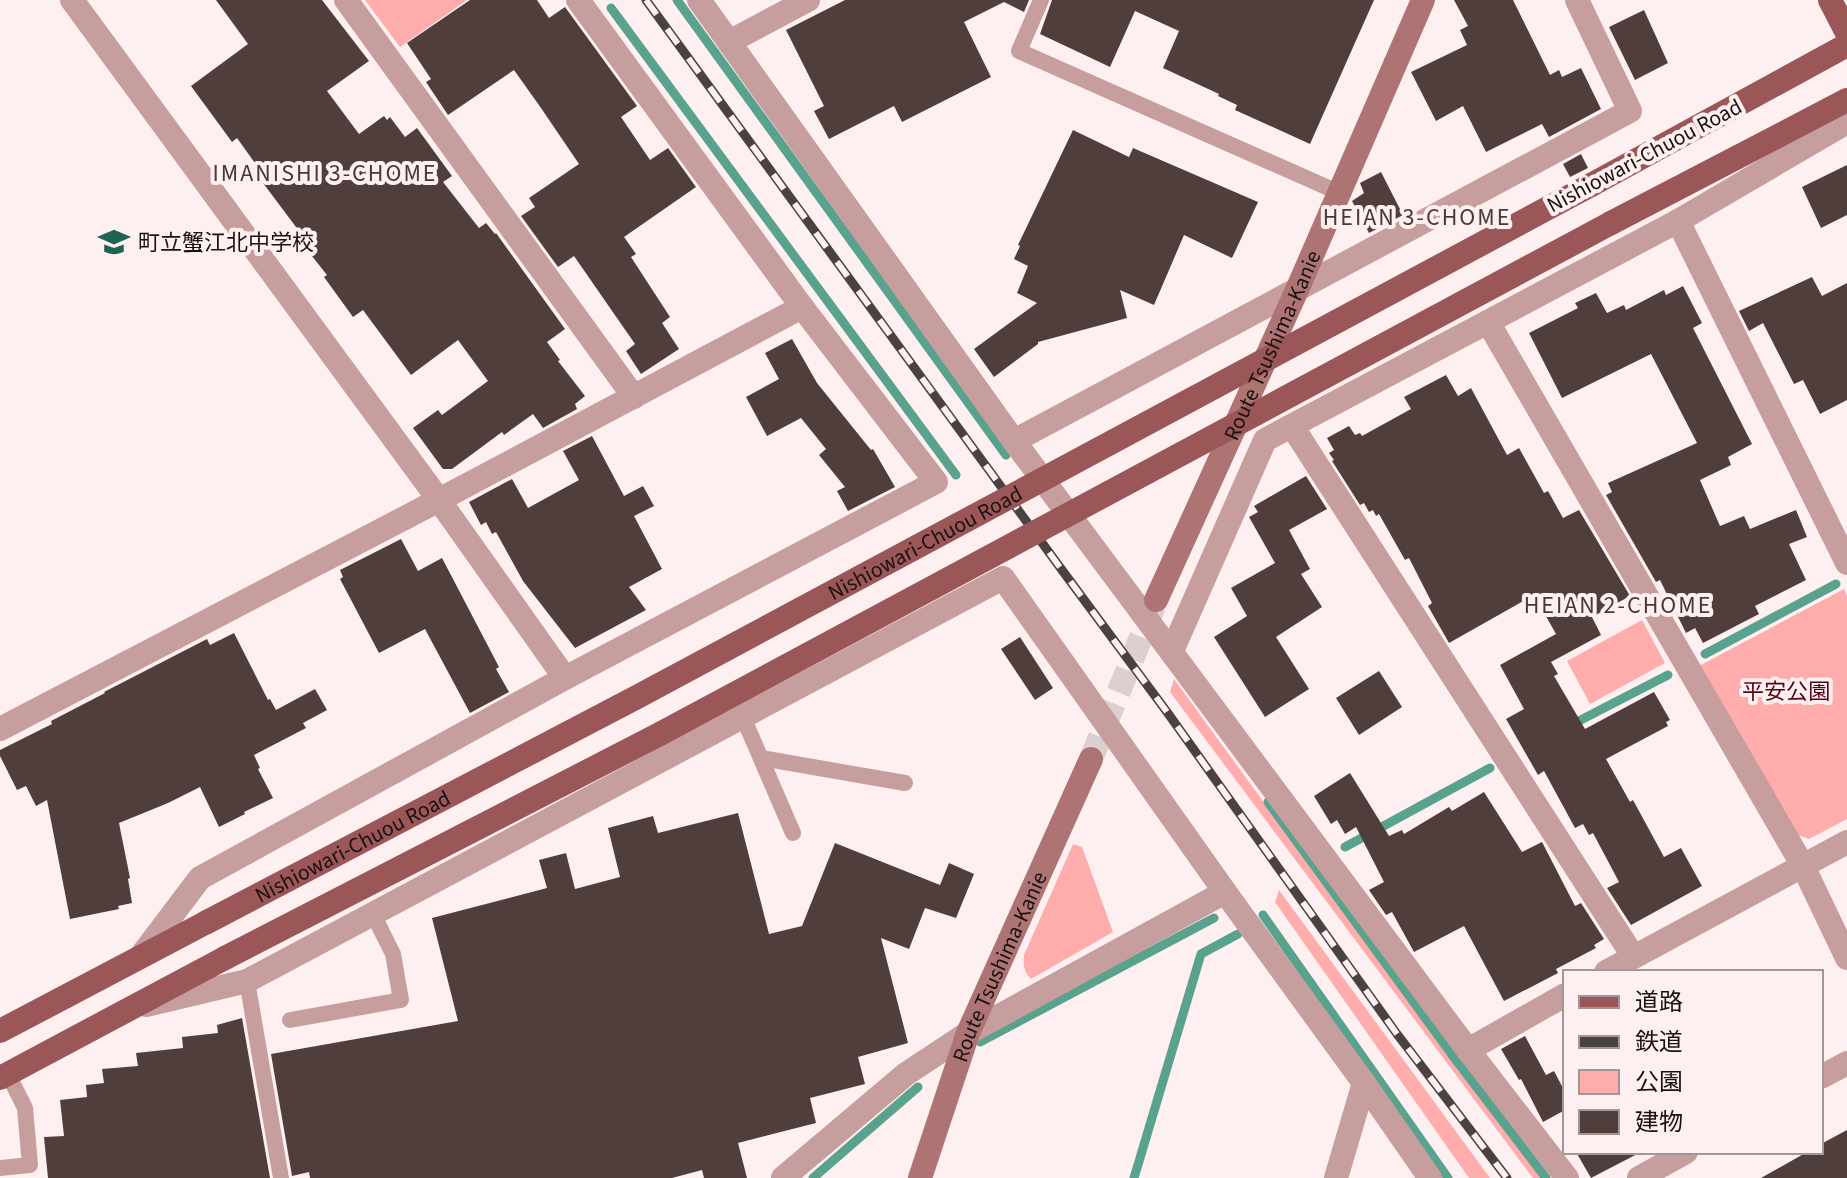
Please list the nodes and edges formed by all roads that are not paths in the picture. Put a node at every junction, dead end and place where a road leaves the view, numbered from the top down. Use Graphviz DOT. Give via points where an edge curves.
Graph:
graph roads {
  1 [pos="72,0"];
  2 [pos="346,0"];
  3 [pos="578,0"];
  4 [pos="699,0"];
  5 [pos="808,0"];
  6 [pos="1041,0"];
  7 [pos="1423,0"];
  8 [pos="1577,0"];
  9 [pos="1830,0"];
  10 [pos="1847,33"];
  11 [pos="729,42"];
  12 [pos="1847,45"];
  13 [pos="1847,100"];
  14 [pos="1847,122"];
  15 [pos="1340,193"];
  16 [pos="1678,221"];
  17 [pos="1297,290"];
  18 [pos="802,307"];
  19 [pos="1488,322"];
  20 [pos="634,397"];
  21 [pos="1292,426"];
  22 [pos="1014,441"];
  23 [pos="439,500"];
  24 [pos="1847,563"];
  25 [pos="1156,600"];
  26 [pos="1172,651"];
  27 [pos="565,678"];
  28 [pos="743,717"];
  29 [pos="0,729"];
  30 [pos="761,758"];
  31 [pos="1091,759"];
  32 [pos="905,783"];
  33 [pos="793,833"];
  34 [pos="1847,842"];
  35 [pos="1803,866"];
  36 [pos="1225,892"];
  37 [pos="373,914"];
  38 [pos="141,956"];
  39 [pos="1633,956"];
  40 [pos="1847,958"];
  41 [pos="1609,970"];
  42 [pos="247,981"];
  43 [pos="1563,996"];
  44 [pos="128,1010"];
  45 [pos="290,1020"];
  46 [pos="0,1031"];
  47 [pos="968,1033"];
  48 [pos="1468,1050"];
  49 [pos="1847,1063"];
  50 [pos="4,1076"];
  51 [pos="1823,1076"];
  52 [pos="1364,1083"];
  53 [pos="1682,1154"];
  54 [pos="0,1168"];
  55 [pos="281,1178"];
  56 [pos="783,1178"];
  57 [pos="920,1178"];
  58 [pos="1336,1178"];
  59 [pos="1430,1178"];
  60 [pos="1567,1178"];
  61 [pos="1639,1178"];
  1 -- 23 [label="street"];
  2 -- 20 [label="street"];
  3 -- 18 [label="street"];
  4 -- 11 [label="street"];
  5 -- 11 [label="street"];
  6 -- 15 [label="lane" via="1019,51"];
  7 -- 15 [label="main road, Route Tsushima-Kanie"];
  8 -- 17 [label="street" via="1630,111"];
  9 -- 10 [label="main road"];
  11 -- 22 [label="street"];
  12 -- 38 [label="main road, Nishiowari-Chuou Road, bridge" via="637,697"];
  13 -- 44 [label="main road, Nishiowari-Chuou Road, bridge" via="658,735"];
  14 -- 16 [label="street"];
  15 -- 17 [label="main road, Route Tsushima-Kanie"];
  16 -- 19 [label="street"];
  16 -- 24 [label="street"];
  17 -- 22 [label="street"];
  17 -- 25 [label="main road, Route Tsushima-Kanie"];
  18 -- 20 [label="street"];
  18 -- 27 [label="street" via="936,482"];
  19 -- 21 [label="street"];
  19 -- 35 [label="street"];
  20 -- 23 [label="street"];
  21 -- 26 [label="street" via="1265,440"];
  21 -- 39 [label="street"];
  22 -- 26 [label="street"];
  23 -- 27 [label="street"];
  23 -- 29 [label="street"];
  26 -- 48 [label="street"];
  27 -- 38 [label="street" via="200,878"];
  28 -- 30 [label="lane"];
  28 -- 36 [label="street" via="1003,578"];
  28 -- 37 [label="street"];
  30 -- 32 [label="lane"];
  30 -- 33 [label="lane"];
  31 -- 47 [label="main road, Route Tsushima-Kanie"];
  34 -- 35 [label="street"];
  35 -- 39 [label="street"];
  35 -- 40 [label="street"];
  36 -- 47 [label="street"];
  36 -- 52 [label="street"];
  37 -- 42 [label="street"];
  37 -- 45 [label="lane" via="393,954 401,1000"];
  38 -- 46 [label="main road, Nishiowari-Chuou Road"];
  39 -- 41 [label="street"];
  42 -- 44 [label="street"];
  42 -- 55 [label="lane"];
  43 -- 48 [label="street"];
  44 -- 50 [label="main road, Nishiowari-Chuou Road"];
  47 -- 56 [label="street" via="906,1074"];
  47 -- 57 [label="main road, Route Tsushima-Kanie"];
  48 -- 60 [label="street"];
  49 -- 51 [label="street"];
  50 -- 54 [label="lane" via="25,1108 30,1165"];
  52 -- 58 [label="street"];
  52 -- 59 [label="street"];
  53 -- 61 [label="street"];
}
